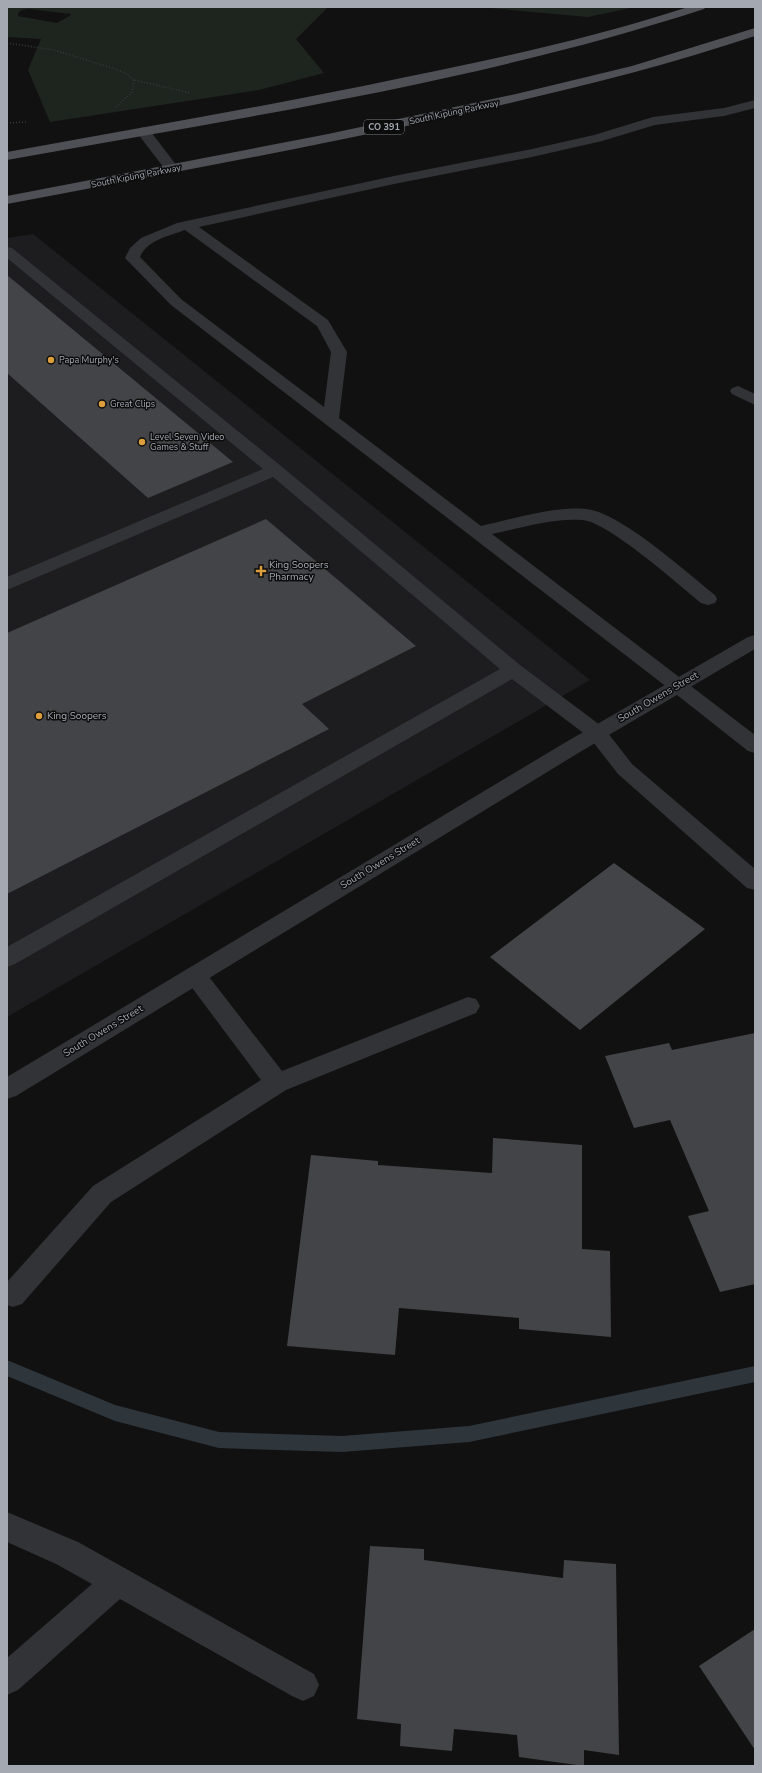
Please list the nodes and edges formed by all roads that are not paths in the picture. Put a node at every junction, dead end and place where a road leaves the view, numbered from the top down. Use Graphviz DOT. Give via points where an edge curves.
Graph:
graph roads {
  1 [pos="700,7"];
  2 [pos="755,32"];
  3 [pos="755,104"];
  4 [pos="143,132"];
  5 [pos="7,156"];
  6 [pos="172,169"];
  7 [pos="7,200"];
  8 [pos="188,225"];
  9 [pos="7,251"];
  10 [pos="738,391"];
  11 [pos="755,400"];
  12 [pos="330,420"];
  13 [pos="275,470"];
  14 [pos="476,532"];
  15 [pos="7,584"];
  16 [pos="708,599"];
  17 [pos="755,641"];
  18 [pos="513,670"];
  19 [pos="679,686"];
  20 [pos="597,733"];
  21 [pos="755,746"];
  22 [pos="755,882"];
  23 [pos="7,958"];
  24 [pos="195,975"];
  25 [pos="468,1006"];
  26 [pos="277,1083"];
  27 [pos="7,1089"];
  28 [pos="13,1295"];
  29 [pos="7,1527"];
  30 [pos="118,1581"];
  31 [pos="7,1679"];
  32 [pos="303,1685"];
  1 -- 4 [label="main road" via="599,37 478,66"];
  2 -- 6 [label="main road, South Kipling Parkway / CO 391" via="570,86 388,126"];
  3 -- 8 [label="street" via="724,112 653,121 597,138 532,153"];
  4 -- 5 [label="main road"];
  4 -- 6 [label="street"];
  6 -- 7 [label="main road, South Kipling Parkway / CO 391"];
  8 -- 12 [label="street" via="323,323 338,352"];
  8 -- 12 [label="street" via="153,237 135,249 132,258 176,302"];
  9 -- 13 [label="street"];
  10 -- 11 [label="street"];
  12 -- 14 [label="street"];
  13 -- 15 [label="street"];
  13 -- 18 [label="street"];
  14 -- 16 [label="street" via="553,516 586,514 617,527"];
  14 -- 19 [label="street"];
  17 -- 19 [label="street, South Owens Street"];
  18 -- 20 [label="street"];
  18 -- 23 [label="street"];
  19 -- 20 [label="street, South Owens Street"];
  19 -- 21 [label="street"];
  20 -- 22 [label="street" via="625,769"];
  20 -- 24 [label="street, South Owens Street"];
  24 -- 26 [label="street"];
  24 -- 27 [label="street, South Owens Street"];
  25 -- 26 [label="street"];
  26 -- 28 [label="street" via="102,1194"];
  29 -- 30 [label="street" via="67,1553"];
  30 -- 31 [label="street"];
  30 -- 32 [label="street"];
}
